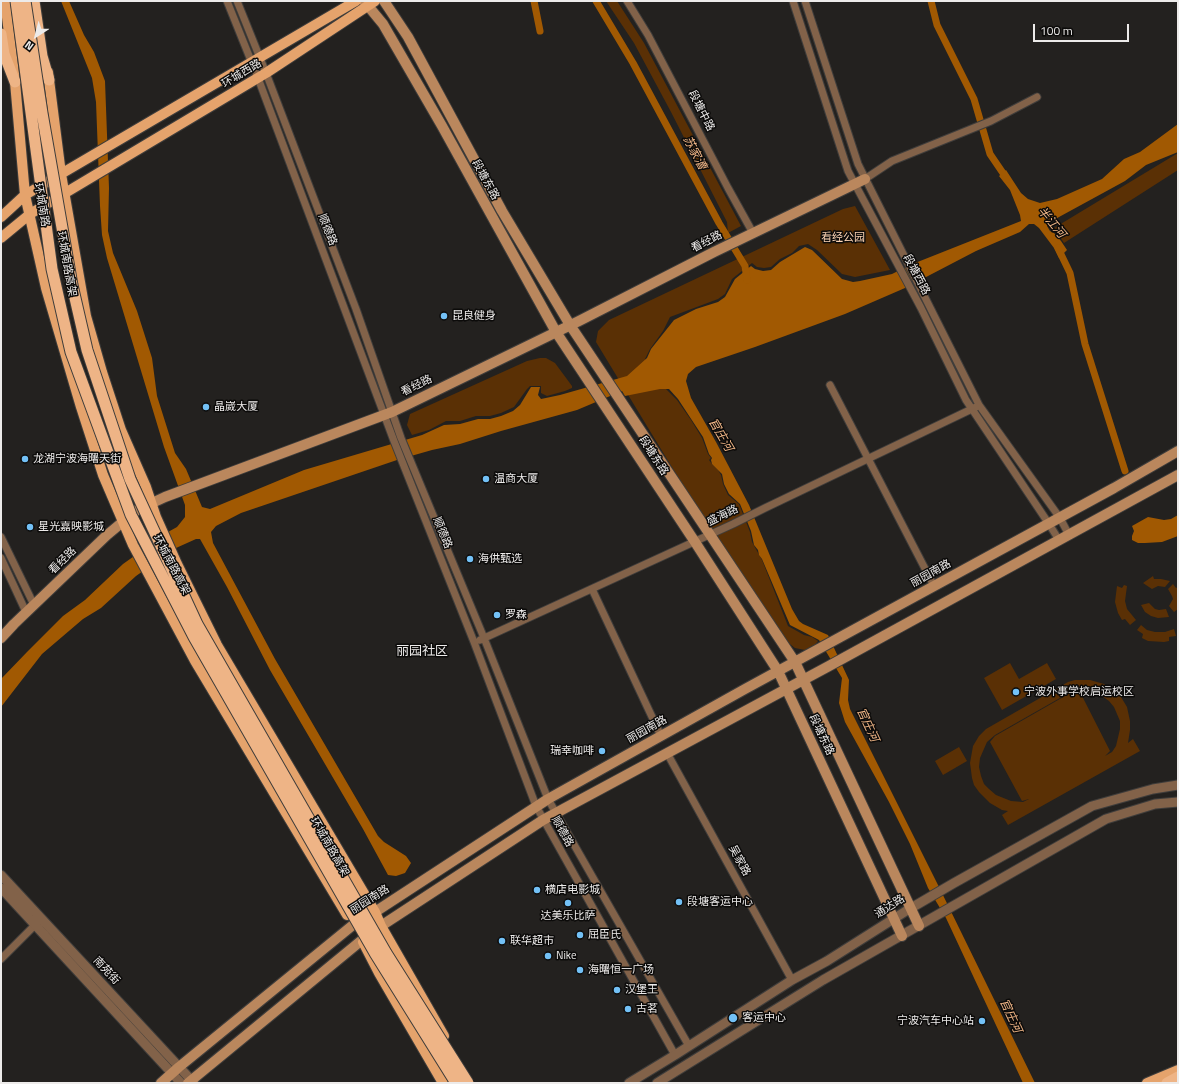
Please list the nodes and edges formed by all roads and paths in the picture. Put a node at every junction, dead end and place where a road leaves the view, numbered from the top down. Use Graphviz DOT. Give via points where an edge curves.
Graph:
graph roads {
  1 [pos="5,1"];
  2 [pos="16,1"];
  3 [pos="25,1"];
  4 [pos="34,1"];
  5 [pos="38,1"];
  6 [pos="227,1"];
  7 [pos="237,1"];
  8 [pos="356,1"];
  9 [pos="384,1"];
  10 [pos="627,1"];
  11 [pos="793,1"];
  12 [pos="805,1"];
  13 [pos="369,3"];
  14 [pos="1,34"];
  15 [pos="256,61"];
  16 [pos="262,76"];
  17 [pos="49,80"];
  18 [pos="15,82"];
  19 [pos="1037,97"];
  20 [pos="61,174"];
  21 [pos="865,179"];
  22 [pos="855,184"];
  23 [pos="65,193"];
  24 [pos="26,194"];
  25 [pos="30,214"];
  26 [pos="1,217"];
  27 [pos="753,233"];
  28 [pos="1,238"];
  29 [pos="570,325"];
  30 [pos="556,332"];
  31 [pos="830,385"];
  32 [pos="979,405"];
  33 [pos="972,410"];
  34 [pos="388,413"];
  35 [pos="398,439"];
  36 [pos="1178,451"];
  37 [pos="869,458"];
  38 [pos="1178,475"];
  39 [pos="151,504"];
  40 [pos="1060,518"];
  41 [pos="123,522"];
  42 [pos="1049,524"];
  43 [pos="710,535"];
  44 [pos="1069,535"];
  45 [pos="1,537"];
  46 [pos="1059,540"];
  47 [pos="695,542"];
  48 [pos="1,558"];
  49 [pos="934,586"];
  50 [pos="592,589"];
  51 [pos="30,609"];
  52 [pos="1,638"];
  53 [pos="484,638"];
  54 [pos="474,642"];
  55 [pos="796,662"];
  56 [pos="778,671"];
  57 [pos="804,680"];
  58 [pos="787,689"];
  59 [pos="661,736"];
  60 [pos="667,753"];
  61 [pos="1178,785"];
  62 [pos="548,799"];
  63 [pos="1178,802"];
  64 [pos="536,806"];
  65 [pos="556,813"];
  66 [pos="543,820"];
  67 [pos="1,875"];
  68 [pos="1,888"];
  69 [pos="912,908"];
  70 [pos="375,912"];
  71 [pos="894,919"];
  72 [pos="38,922"];
  73 [pos="353,925"];
  74 [pos="920,925"];
  75 [pos="381,926"];
  76 [pos="902,936"];
  77 [pos="362,940"];
  78 [pos="1,959"];
  79 [pos="792,980"];
  80 [pos="689,1046"];
  81 [pos="674,1055"];
  82 [pos="176,1070"];
  83 [pos="1178,1070"];
  84 [pos="191,1082"];
  85 [pos="161,1083"];
  86 [pos="181,1083"];
  87 [pos="443,1083"];
  88 [pos="456,1083"];
  89 [pos="469,1083"];
  90 [pos="629,1083"];
  91 [pos="657,1083"];
  92 [pos="1147,1083"];
  1 -- 18 [label="main road, 环城南路"];
  2 -- 88 [label="highway, 环城南路高架, bridge" via="52,269 71,352 131,515 194,637 351,912"];
  3 -- 89 [label="highway, 环城南路高架, bridge" via="43,121 77,307 87,350 130,479 197,624 386,953"];
  4 -- 17 [label="highway" via="42,56"];
  5 -- 17 [label="main road"];
  6 -- 15 [label="street, 顺德路"];
  7 -- 15 [label="street, 顺德路"];
  8 -- 15 [label="main road, 环城西路"];
  9 -- 29 [label="main road, 段塘东路" via="408,37 502,211"];
  10 -- 27 [label="street, 段塘中路" via="648,35"];
  11 -- 22 [label="street, 段塘西路" via="848,171"];
  12 -- 21 [label="street, 段塘西路"];
  13 -- 16 [label="main road, 环城西路"];
  13 -- 30 [label="main road, 段塘东路" via="442,126"];
  14 -- 18 [label="highway" via="4,54"];
  15 -- 16 [label="street, 顺德路"];
  15 -- 20 [label="main road, 环城西路"];
  16 -- 23 [label="main road, 环城西路"];
  16 -- 34 [label="street, 顺德路"];
  17 -- 20 [label="main road"];
  18 -- 24 [label="main road, 环城南路"];
  19 -- 21 [label="street" via="991,121 892,161"];
  20 -- 23 [label="main road"];
  20 -- 24 [label="main road"];
  21 -- 22 [label="main road, 看经路"];
  21 -- 32 [label="street, 段塘西路"];
  22 -- 27 [label="main road, 看经路"];
  22 -- 33 [label="street, 段塘西路"];
  23 -- 25 [label="main road"];
  23 -- 39 [label="main road" via="86,316 121,430"];
  24 -- 25 [label="main road, 环城南路"];
  24 -- 26 [label="main road"];
  25 -- 28 [label="main road"];
  25 -- 41 [label="main road, 环城南路" via="46,288 81,407 103,475"];
  27 -- 29 [label="main road, 看经路"];
  29 -- 30 [label="main road, 看经路"];
  29 -- 43 [label="main road, 段塘东路"];
  30 -- 34 [label="main road, 看经路"];
  30 -- 47 [label="main road, 段塘东路"];
  31 -- 37 [label="street"];
  32 -- 33 [label="street, 盛海路"];
  32 -- 40 [label="street, 段塘西路"];
  33 -- 37 [label="street, 盛海路"];
  33 -- 42 [label="street, 段塘西路"];
  34 -- 35 [label="street, 顺德路"];
  34 -- 39 [label="main road, 看经路"];
  35 -- 53 [label="street, 顺德路" via="411,461"];
  35 -- 54 [label="street, 顺德路" via="403,463"];
  36 -- 40 [label="main road, 丽园南路"];
  37 -- 43 [label="street, 盛海路"];
  37 -- 49 [label="street"];
  38 -- 44 [label="main road"];
  39 -- 41 [label="main road, 看经路" via="137,510"];
  39 -- 70 [label="main road" via="177,564 218,645"];
  40 -- 42 [label="main road, 丽园南路"];
  40 -- 44 [label="street, 段塘西路"];
  41 -- 51 [label="main road, 看经路"];
  41 -- 73 [label="main road, 环城南路" via="195,660"];
  42 -- 46 [label="street, 段塘西路"];
  42 -- 49 [label="main road, 丽园南路"];
  43 -- 47 [label="street, 盛海路"];
  43 -- 55 [label="main road, 段塘东路"];
  44 -- 46 [label="main road"];
  45 -- 51 [label="street"];
  46 -- 57 [label="main road"];
  47 -- 50 [label="street, 盛海路"];
  47 -- 56 [label="main road, 段塘东路"];
  48 -- 51 [label="street"];
  49 -- 55 [label="main road, 丽园南路"];
  50 -- 53 [label="street, 盛海路"];
  50 -- 59 [label="street"];
  51 -- 52 [label="main road, 看经路"];
  53 -- 54 [label="street, 盛海路"];
  53 -- 62 [label="street, 顺德路"];
  54 -- 64 [label="street, 顺德路"];
  55 -- 56 [label="main road, 丽园南路"];
  55 -- 57 [label="main road, 段塘东路"];
  56 -- 58 [label="main road, 段塘东路"];
  56 -- 59 [label="main road, 丽园南路"];
  57 -- 58 [label="main road"];
  57 -- 69 [label="main road, 段塘东路"];
  58 -- 60 [label="main road"];
  58 -- 71 [label="main road, 段塘东路"];
  59 -- 62 [label="main road, 丽园南路"];
  60 -- 65 [label="main road"];
  60 -- 79 [label="street, 吴家路"];
  61 -- 69 [label="street, 通达路" via="1153,788 1092,806"];
  62 -- 64 [label="main road, 丽园南路"];
  62 -- 65 [label="street, 顺德路"];
  63 -- 74 [label="street" via="1155,804 1106,819"];
  64 -- 66 [label="street, 顺德路"];
  64 -- 70 [label="main road, 丽园南路"];
  65 -- 66 [label="main road"];
  65 -- 80 [label="street, 顺德路"];
  66 -- 75 [label="main road"];
  66 -- 81 [label="street, 顺德路"];
  67 -- 72 [label="street, 南苑街"];
  68 -- 72 [label="street, 南苑街"];
  69 -- 71 [label="street, 通达路"];
  69 -- 74 [label="main road, 段塘东路"];
  70 -- 73 [label="main road, 丽园南路"];
  70 -- 75 [label="main road"];
  71 -- 76 [label="main road, 段塘东路"];
  71 -- 79 [label="street, 通达路"];
  72 -- 78 [label="street"];
  72 -- 82 [label="street, 南苑街"];
  73 -- 77 [label="main road, 环城南路"];
  73 -- 82 [label="main road, 丽园南路"];
  74 -- 76 [label="street"];
  75 -- 77 [label="main road"];
  75 -- 89 [label="main road"];
  76 -- 91 [label="street" via="823,980"];
  77 -- 84 [label="main road"];
  77 -- 87 [label="main road, 环城南路"];
  79 -- 80 [label="street, 通达路"];
  80 -- 81 [label="street, 通达路"];
  81 -- 90 [label="street, 通达路"];
  82 -- 84 [label="street, 南苑街"];
  82 -- 85 [label="main road, 丽园南路"];
  82 -- 86 [label="street, 南苑街"];
  83 -- 92 [label="main road"];
}
